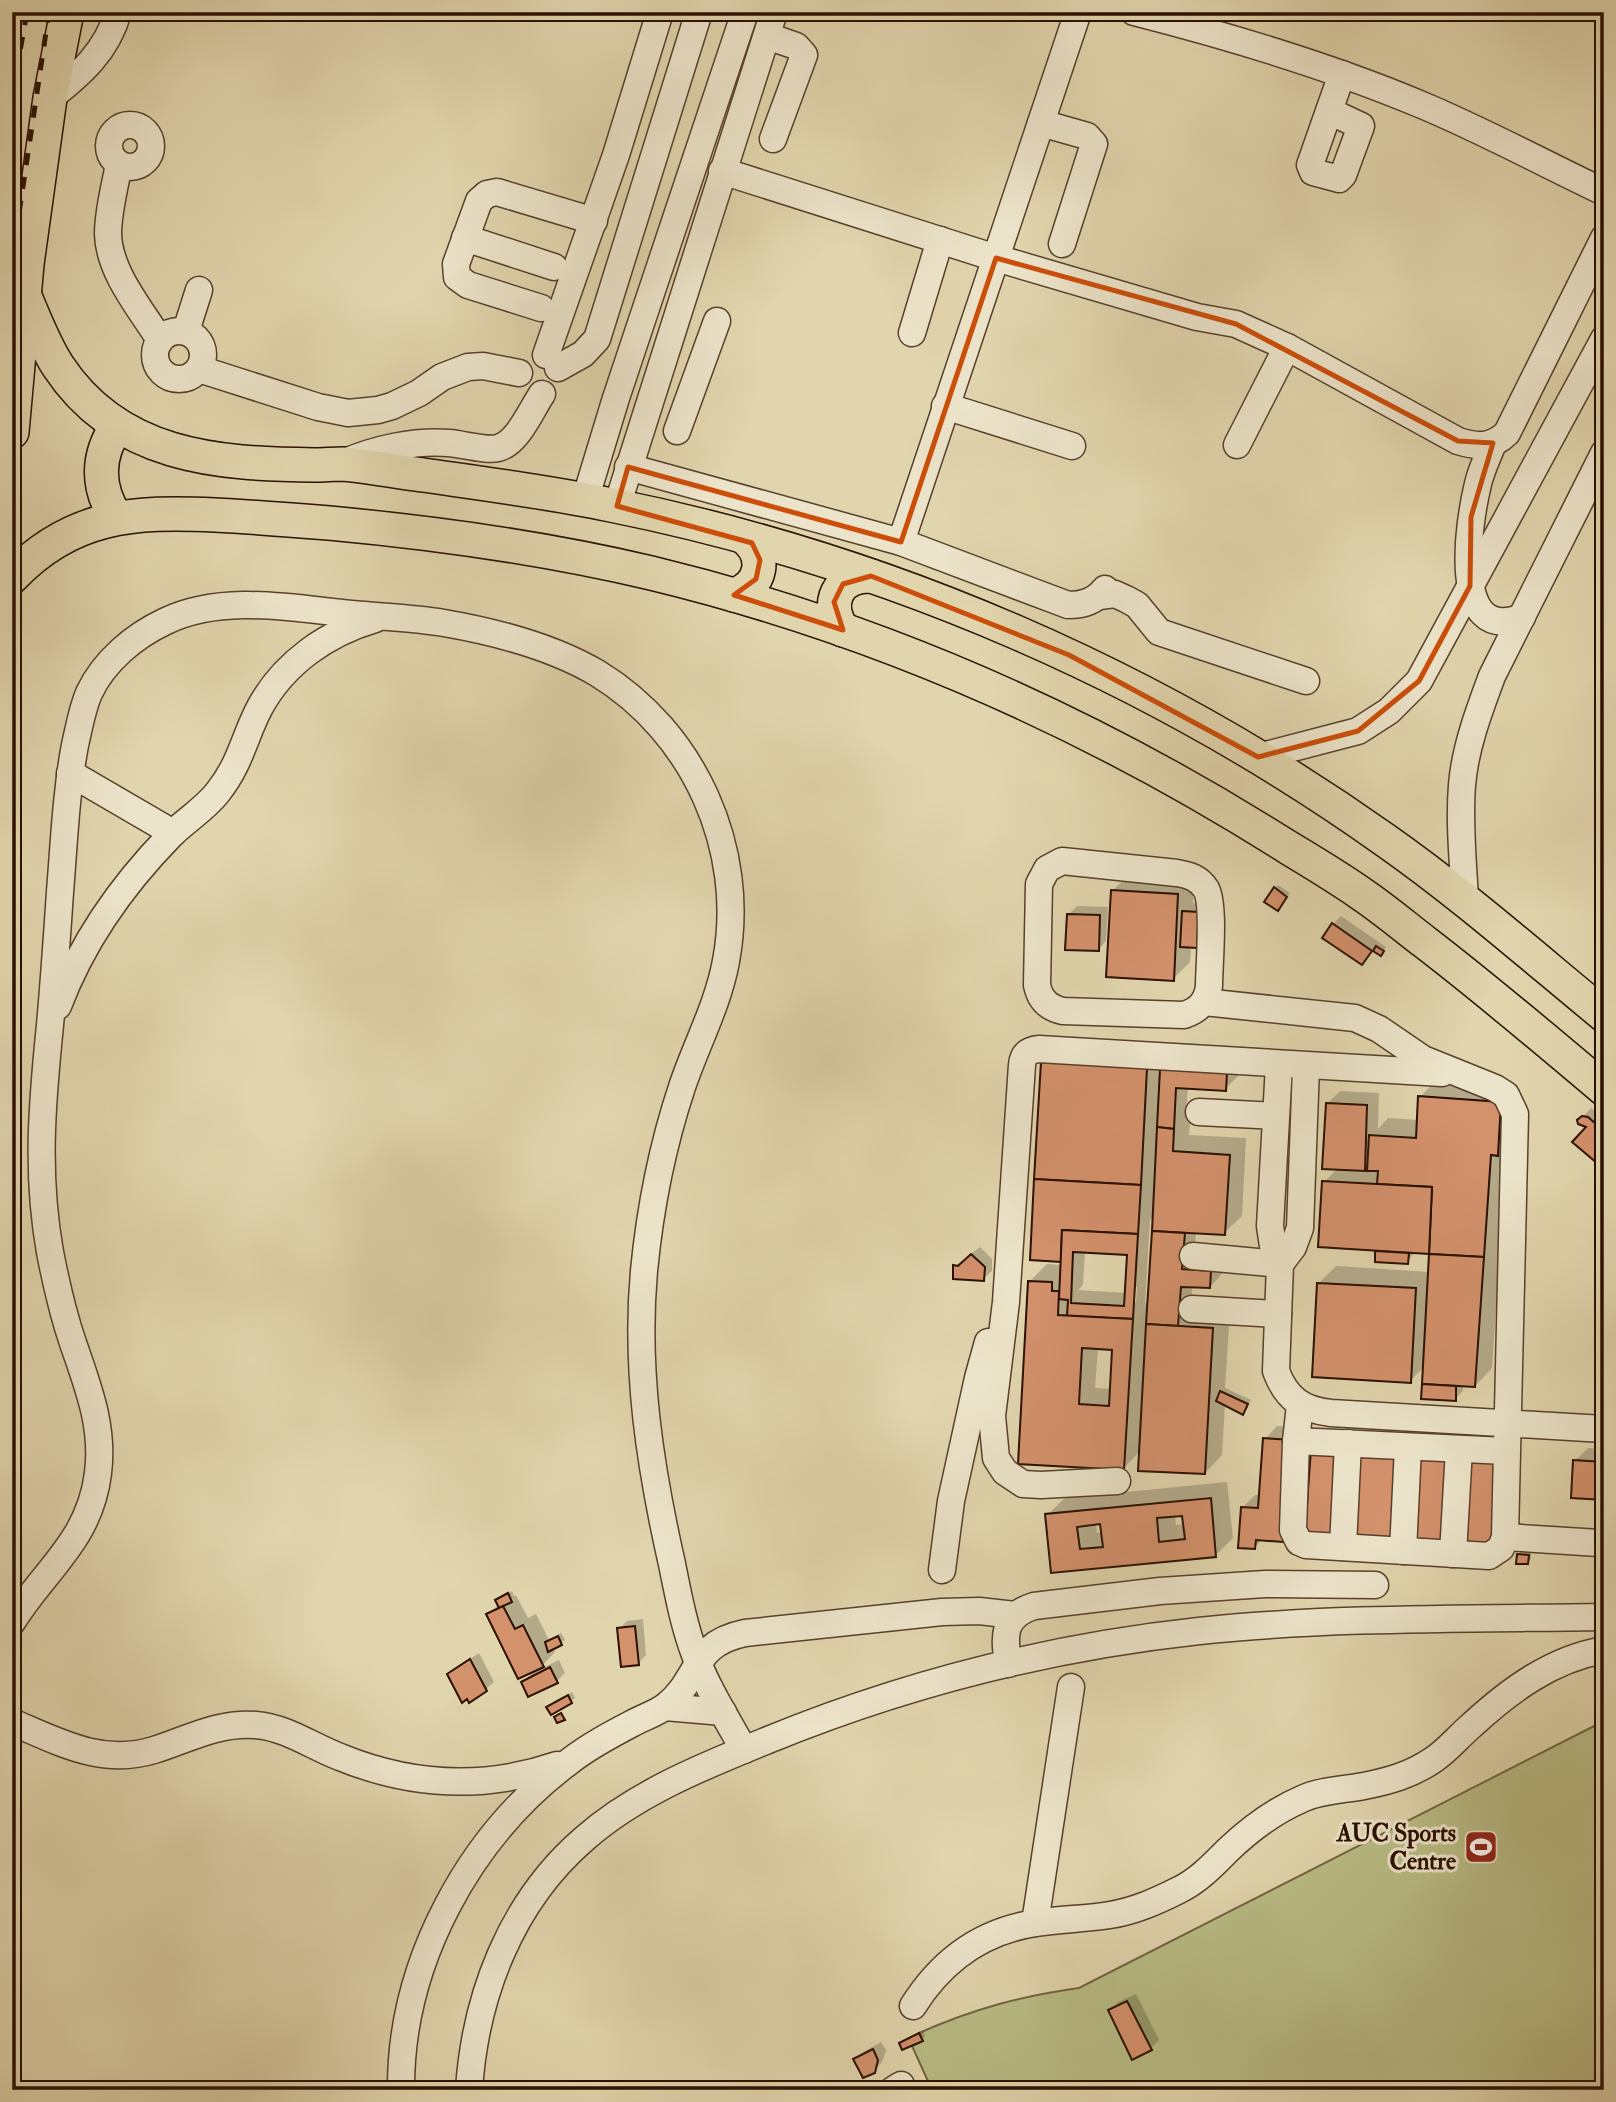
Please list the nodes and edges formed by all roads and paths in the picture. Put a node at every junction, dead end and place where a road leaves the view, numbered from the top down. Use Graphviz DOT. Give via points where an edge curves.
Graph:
graph roads {
  1 [pos="67,12"];
  2 [pos="118,12"];
  3 [pos="660,12"];
  4 [pos="699,12"];
  5 [pos="745,12"];
  6 [pos="1078,12"];
  7 [pos="1135,12"];
  8 [pos="771,24"];
  9 [pos="1342,74"];
  10 [pos="50,98"];
  11 [pos="1329,111"];
  12 [pos="1041,123"];
  13 [pos="773,139"];
  14 [pos="118,164"];
  15 [pos="722,171"];
  16 [pos="1604,192"];
  17 [pos="594,221"];
  18 [pos="465,237"];
  19 [pos="1604,238"];
  20 [pos="940,240"];
  21 [pos="1062,244"];
  22 [pos="996,258"];
  23 [pos="554,267"];
  24 [pos="199,290"];
  25 [pos="23,292"];
  26 [pos="541,308"];
  27 [pos="717,320"];
  28 [pos="186,331"];
  29 [pos="912,333"];
  30 [pos="160,340"];
  31 [pos="1604,340"];
  32 [pos="1287,347"];
  33 [pos="662,359"];
  34 [pos="552,361"];
  35 [pos="199,369"];
  36 [pos="519,373"];
  37 [pos="698,374"];
  38 [pos="542,394"];
  39 [pos="616,398"];
  40 [pos="945,406"];
  41 [pos="647,407"];
  42 [pos="117,426"];
  43 [pos="677,431"];
  44 [pos="12,432"];
  45 [pos="1493,443"];
  46 [pos="1237,444"];
  47 [pos="1072,446"];
  48 [pos="1604,453"];
  49 [pos="340,464"];
  50 [pos="628,467"];
  51 [pos="601,503"];
  52 [pos="116,517"];
  53 [pos="744,537"];
  54 [pos="901,542"];
  55 [pos="871,576"];
  56 [pos="12,577"];
  57 [pos="1471,586"];
  58 [pos="734,596"];
  59 [pos="382,617"];
  60 [pos="1522,617"];
  61 [pos="843,630"];
  62 [pos="1307,681"];
  63 [pos="1258,757"];
  64 [pos="70,773"];
  65 [pos="173,833"];
  66 [pos="1465,899"];
  67 [pos="1204,1002"];
  68 [pos="1604,1015"];
  69 [pos="50,1027"];
  70 [pos="1279,1065"];
  71 [pos="1306,1067"];
  72 [pos="1459,1074"];
  73 [pos="1604,1089"];
  74 [pos="1199,1112"];
  75 [pos="1276,1116"];
  76 [pos="1193,1256"];
  77 [pos="1280,1264"];
  78 [pos="1006,1302"];
  79 [pos="1192,1309"];
  80 [pos="1278,1314"];
  81 [pos="1300,1405"];
  82 [pos="1507,1422"];
  83 [pos="1604,1429"];
  84 [pos="1296,1440"];
  85 [pos="1348,1443"];
  86 [pos="1408,1447"];
  87 [pos="1459,1449"];
  88 [pos="1506,1451"];
  89 [pos="1117,1481"];
  90 [pos="1505,1537"];
  91 [pos="1599,1543"];
  92 [pos="1343,1547"];
  93 [pos="1403,1551"];
  94 [pos="1453,1554"];
  95 [pos="942,1570"];
  96 [pos="1265,1584"];
  97 [pos="1375,1585"];
  98 [pos="1015,1615"];
  99 [pos="1604,1617"];
  100 [pos="12,1622"];
  101 [pos="1266,1625"];
  102 [pos="1604,1650"];
  103 [pos="697,1662"];
  104 [pos="1008,1664"];
  105 [pos="1071,1687"];
  106 [pos="665,1707"];
  107 [pos="723,1713"];
  108 [pos="12,1722"];
  109 [pos="744,1750"];
  110 [pos="570,1760"];
  111 [pos="490,1782"];
  112 [pos="512,1813"];
  113 [pos="1035,1923"];
  114 [pos="913,2006"];
  115 [pos="401,2090"];
  116 [pos="469,2090"];
  1 -- 10 [label="main road"];
  2 -- 10 [label="street" via="95,59"];
  3 -- 17 [label="street"];
  4 -- 34 [label="street" via="597,339 583,354"];
  5 -- 39 [label="street"];
  6 -- 12 [label="street"];
  7 -- 9 [label="street"];
  8 -- 13 [label="street" via="804,55"];
  8 -- 15 [label="street"];
  9 -- 11 [label="street"];
  9 -- 16 [label="street" via="1433,110"];
  10 -- 25 [label="main road"];
  12 -- 21 [label="street" via="1087,136 1094,144"];
  12 -- 22 [label="street"];
  14 -- 30 [label="street" via="108,231 111,253"];
  15 -- 20 [label="street"];
  15 -- 33 [label="street"];
  17 -- 18 [label="street" via="497,192 479,201"];
  17 -- 34 [label="street"];
  18 -- 23 [label="street"];
  18 -- 26 [label="street" via="455,271 462,283"];
  19 -- 45 [label="street" via="1516,417 1507,433"];
  20 -- 22 [label="street"];
  20 -- 29 [label="street"];
  22 -- 32 [label="street" via="1197,317 1236,324"];
  22 -- 40 [label="street"];
  24 -- 28 [label="street"];
  25 -- 42 [label="main road" via="57,364 94,408"];
  25 -- 44 [label="main road"];
  27 -- 37 [label="street"];
  28 -- 30 [label="street" via="171,331"];
  28 -- 35 [label="street" via="202,346 204,358"];
  30 -- 35 [label="street" via="155,354 165,374 179,379"];
  31 -- 57 [label="street"];
  32 -- 45 [label="street" via="1458,441 1479,446"];
  32 -- 46 [label="street"];
  33 -- 37 [label="street"];
  33 -- 41 [label="street"];
  34 -- 36 [label="street" via="533,354 523,361"];
  34 -- 38 [label="street" via="557,382"];
  35 -- 36 [label="street" via="318,408 348,413 392,406 468,367"];
  36 -- 38 [label="street" via="528,391"];
  37 -- 43 [label="street"];
  38 -- 49 [label="street" via="517,433 497,449 421,444"];
  39 -- 41 [label="street"];
  39 -- 51 [label="street"];
  40 -- 47 [label="street"];
  40 -- 54 [label="street"];
  41 -- 50 [label="street"];
  42 -- 49 [label="main road" via="174,452 205,458"];
  42 -- 52 [label="main road" via="106,444 101,477 105,498"];
  45 -- 57 [label="street" via="1471,517"];
  48 -- 60 [label="street"];
  49 -- 51 [label="main road"];
  50 -- 51 [label="street"];
  50 -- 54 [label="street"];
  51 -- 53 [label="main road"];
  52 -- 56 [label="main road" via="49,544"];
  52 -- 58 [label="main road" via="174,513 403,530 570,556"];
  53 -- 55 [label="main road"];
  53 -- 58 [label="main road" via="757,551 760,570 751,587"];
  54 -- 62 [label="street" via="1068,605 1086,603 1102,592 1115,594 1137,605 1159,632"];
  55 -- 61 [label="main road" via="851,579 837,593 834,612"];
  55 -- 63 [label="main road" via="1069,656"];
  57 -- 60 [label="street" via="1475,604 1487,617 1504,621"];
  57 -- 63 [label="street" via="1419,681 1389,711 1358,731"];
  58 -- 61 [label="main road"];
  59 -- 64 [label="street" via="234,606 202,608 172,618 137,638 100,673 87,697"];
  59 -- 65 [label="street" via="333,635 291,666 260,708 241,757 219,792"];
  59 -- 103 [label="street" via="473,628 561,655 595,672 626,693 677,747 698,778 717,824 730,885 726,960 664,1151 643,1277 641,1340 651,1467"];
  60 -- 66 [label="street" via="1492,676 1469,745 1462,785"];
  61 -- 73 [label="main road" via="1037,708 1222,805 1364,895"];
  63 -- 66 [label="main road"];
  64 -- 65 [label="street"];
  64 -- 69 [label="street"];
  65 -- 69 [label="street" via="100,923 69,979"];
  66 -- 68 [label="main road"];
  67 -- 67 [label="street" via="1184,1015 1063,1011 1049,1005 1037,985 1039,884 1047,869 1071,862 1177,873 1199,881 1210,905 1209,985"];
  67 -- 72 [label="street" via="1355,1018 1423,1059"];
  69 -- 100 [label="street" via="41,1118 44,1209 60,1298 98,1418 101,1450 89,1512 75,1541"];
  70 -- 71 [label="street"];
  70 -- 75 [label="street"];
  70 -- 78 [label="street" via="1029,1051 1021,1065"];
  71 -- 72 [label="street"];
  71 -- 77 [label="street" via="1300,1228"];
  72 -- 82 [label="street" via="1495,1088 1506,1096 1515,1114"];
  74 -- 75 [label="street"];
  75 -- 77 [label="street" via="1270,1226"];
  76 -- 77 [label="street"];
  77 -- 80 [label="street"];
  78 -- 89 [label="street" via="992,1416 1000,1466 1014,1479 1032,1485"];
  78 -- 95 [label="street" via="978,1378 951,1501"];
  79 -- 80 [label="street"];
  80 -- 81 [label="street" via="1276,1371 1289,1396"];
  81 -- 82 [label="street" via="1331,1413"];
  81 -- 84 [label="street"];
  82 -- 83 [label="street"];
  82 -- 88 [label="street"];
  84 -- 85 [label="street"];
  84 -- 92 [label="street" via="1295,1537 1306,1545"];
  85 -- 86 [label="street"];
  85 -- 92 [label="street"];
  86 -- 87 [label="street"];
  86 -- 93 [label="street"];
  87 -- 88 [label="street"];
  87 -- 94 [label="street"];
  88 -- 90 [label="street"];
  90 -- 91 [label="street"];
  90 -- 94 [label="street" via="1501,1548 1489,1556"];
  92 -- 93 [label="street"];
  93 -- 94 [label="street"];
  96 -- 97 [label="street"];
  96 -- 98 [label="street" via="1043,1604"];
  96 -- 101 [label="street"];
  98 -- 103 [label="street" via="942,1612 745,1633 723,1639"];
  98 -- 104 [label="street" via="1005,1632"];
  99 -- 101 [label="street"];
  101 -- 104 [label="street" via="1133,1640"];
  102 -- 113 [label="street" via="1544,1671 1517,1687 1435,1759 1406,1776 1303,1798 1267,1817 1204,1875 1148,1905 1110,1915"];
  103 -- 106 [label="street"];
  103 -- 107 [label="street"];
  104 -- 109 [label="street" via="872,1702"];
  105 -- 113 [label="street"];
  106 -- 107 [label="street"];
  106 -- 110 [label="street"];
  107 -- 109 [label="street"];
  108 -- 111 [label="street" via="77,1750 117,1756 156,1749 212,1728 257,1725 301,1737 373,1770 450,1783"];
  109 -- 116 [label="street" via="642,1798 584,1838 558,1864 522,1913 499,1956 476,2025"];
  110 -- 111 [label="street"];
  110 -- 112 [label="street"];
  111 -- 112 [label="street" via="501,1791"];
  112 -- 115 [label="street" via="468,1869 432,1941 406,2033"];
  113 -- 114 [label="street" via="986,1937 964,1950 935,1975"];
}
